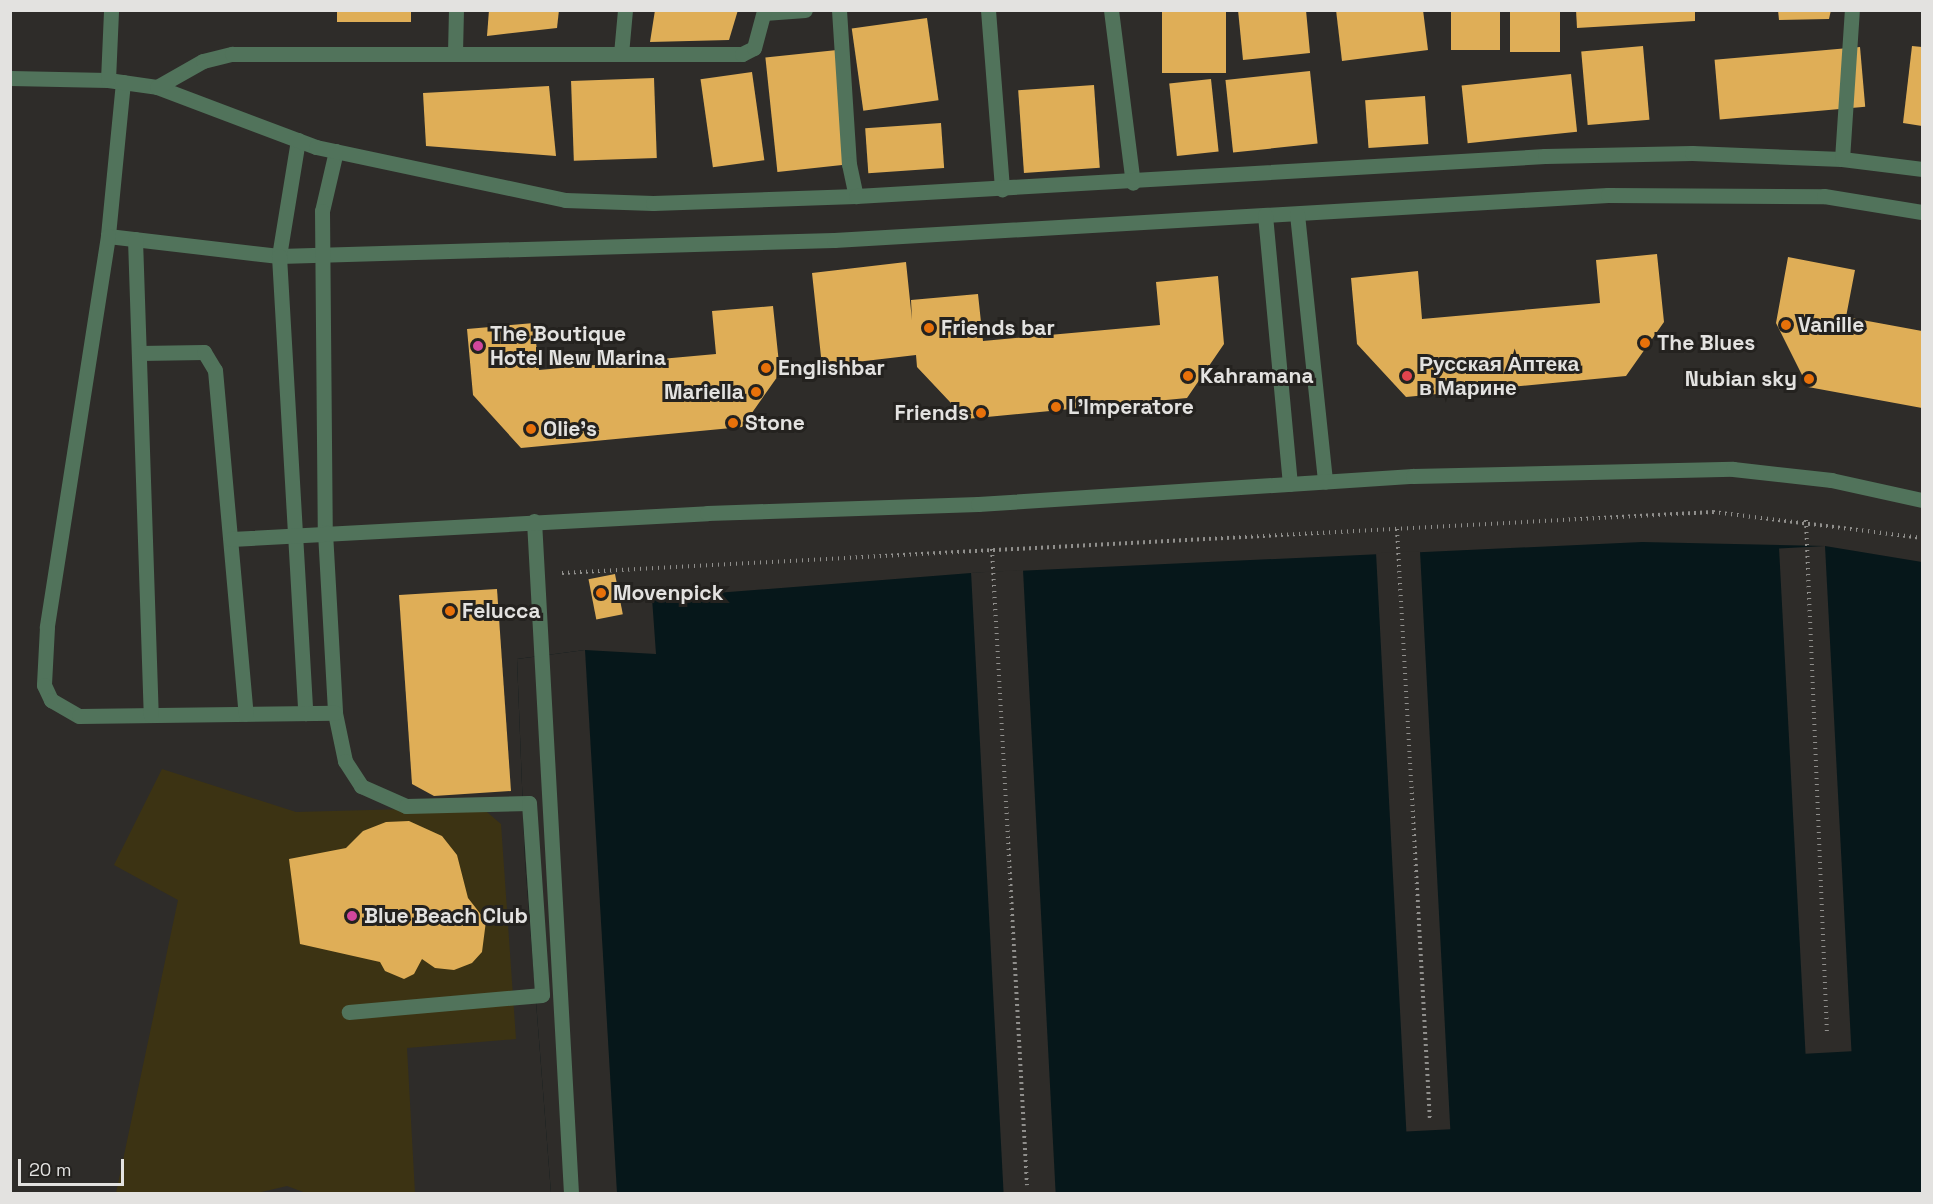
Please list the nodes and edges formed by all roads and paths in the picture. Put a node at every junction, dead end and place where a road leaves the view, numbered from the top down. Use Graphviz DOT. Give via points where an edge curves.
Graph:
graph roads {
  1 [pos="111,10"];
  2 [pos="456,10"];
  3 [pos="625,10"];
  4 [pos="805,10"];
  5 [pos="839,10"];
  6 [pos="988,10"];
  7 [pos="1112,10"];
  8 [pos="1852,10"];
  9 [pos="764,12"];
  10 [pos="455,53"];
  11 [pos="621,54"];
  12 [pos="10,78"];
  13 [pos="116,81"];
  14 [pos="157,87"];
  15 [pos="298,140"];
  16 [pos="336,151"];
  17 [pos="1842,159"];
  18 [pos="1923,170"];
  19 [pos="1133,183"];
  20 [pos="1002,189"];
  21 [pos="856,196"];
  22 [pos="1923,212"];
  23 [pos="1297,214"];
  24 [pos="1265,215"];
  25 [pos="108,236"];
  26 [pos="135,239"];
  27 [pos="322,255"];
  28 [pos="279,256"];
  29 [pos="139,353"];
  30 [pos="1325,482"];
  31 [pos="1290,484"];
  32 [pos="1923,500"];
  33 [pos="1806,520"];
  34 [pos="534,521"];
  35 [pos="1397,529"];
  36 [pos="325,532"];
  37 [pos="296,533"];
  38 [pos="1923,538"];
  39 [pos="231,539"];
  40 [pos="992,549"];
  41 [pos="537,575"];
  42 [pos="305,713"];
  43 [pos="335,713"];
  44 [pos="246,714"];
  45 [pos="151,715"];
  46 [pos="349,1012"];
  47 [pos="1827,1035"];
  48 [pos="1430,1121"];
  49 [pos="1027,1185"];
  50 [pos="571,1194"];
  1 -- 13 [label="street"];
  2 -- 10 [label="street"];
  3 -- 11 [label="street"];
  4 -- 9 [label="street"];
  5 -- 21 [label="street" via="849,164"];
  6 -- 20 [label="street"];
  7 -- 19 [label="street"];
  8 -- 17 [label="street"];
  9 -- 11 [label="street" via="754,48 742,54"];
  10 -- 11 [label="street"];
  10 -- 14 [label="street" via="232,54 203,61"];
  12 -- 13 [label="street"];
  13 -- 14 [label="street"];
  13 -- 25 [label="street"];
  14 -- 15 [label="street"];
  15 -- 16 [label="street"];
  15 -- 28 [label="street"];
  16 -- 21 [label="street" via="565,200 653,202"];
  16 -- 27 [label="street" via="322,211"];
  17 -- 18 [label="street"];
  17 -- 19 [label="street" via="1692,153 1545,156"];
  19 -- 20 [label="street"];
  20 -- 21 [label="street"];
  22 -- 23 [label="street" via="1824,196 1718,192"];
  23 -- 24 [label="street"];
  23 -- 30 [label="street"];
  24 -- 27 [label="street" via="834,240"];
  24 -- 31 [label="street"];
  25 -- 26 [label="street"];
  25 -- 45 [label="street" via="47,627 44,685 51,700 79,716"];
  26 -- 28 [label="street"];
  26 -- 29 [label="street"];
  27 -- 28 [label="street"];
  27 -- 36 [label="street"];
  28 -- 37 [label="street"];
  29 -- 39 [label="street" via="204,352 211,357"];
  29 -- 45 [label="street"];
  30 -- 31 [label="street"];
  30 -- 32 [label="street" via="1733,469 1831,480"];
  31 -- 34 [label="street" via="978,504"];
  33 -- 35 [label="path" via="1713,512"];
  33 -- 38 [label="path"];
  33 -- 47 [label="path"];
  34 -- 36 [label="street"];
  34 -- 41 [label="street"];
  35 -- 40 [label="path"];
  35 -- 48 [label="path"];
  36 -- 37 [label="street"];
  36 -- 43 [label="street"];
  37 -- 39 [label="street"];
  37 -- 42 [label="street"];
  39 -- 44 [label="street"];
  40 -- 41 [label="path"];
  40 -- 49 [label="path"];
  41 -- 50 [label="street"];
  42 -- 43 [label="street"];
  42 -- 44 [label="street"];
  43 -- 46 [label="street" via="345,762 362,786 379,796 406,806 529,803 542,995"];
  44 -- 45 [label="street"];
}
